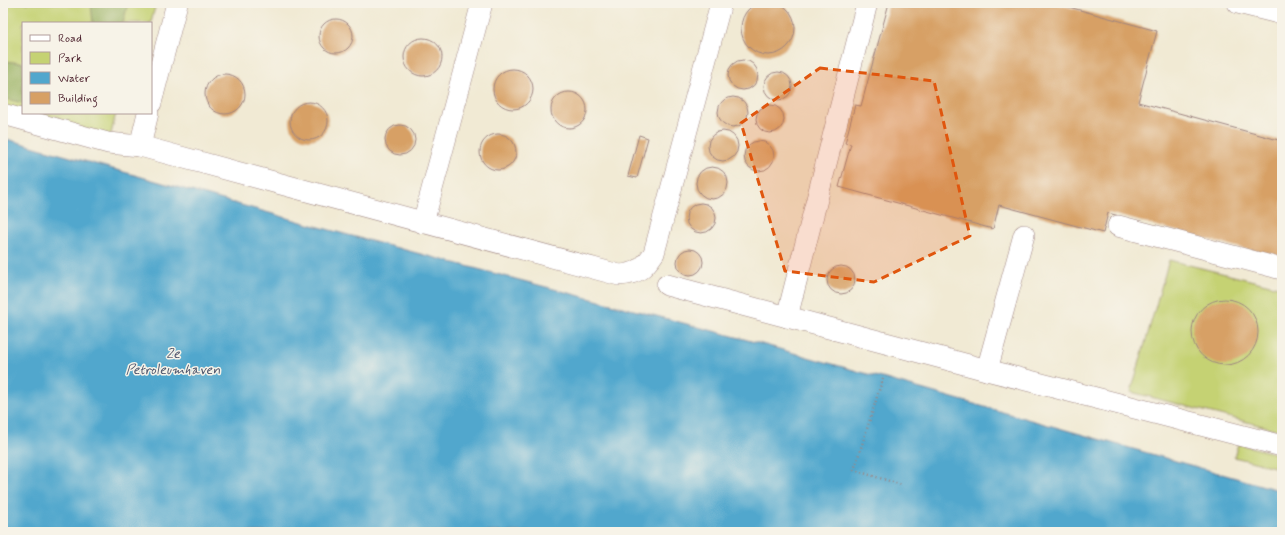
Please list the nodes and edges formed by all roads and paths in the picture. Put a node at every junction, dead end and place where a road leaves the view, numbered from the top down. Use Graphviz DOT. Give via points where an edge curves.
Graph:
graph roads {
  1 [pos="177,3"];
  2 [pos="482,3"];
  3 [pos="721,3"];
  4 [pos="867,3"];
  5 [pos="1238,3"];
  6 [pos="1282,14"];
  7 [pos="152,99"];
  8 [pos="3,114"];
  9 [pos="148,114"];
  10 [pos="140,146"];
  11 [pos="423,223"];
  12 [pos="1118,226"];
  13 [pos="1024,235"];
  14 [pos="1282,269"];
  15 [pos="667,285"];
  16 [pos="787,317"];
  17 [pos="987,370"];
  18 [pos="882,378"];
  19 [pos="1282,446"];
  20 [pos="902,485"];
  1 -- 7 [label="lane"];
  2 -- 11 [label="lane"];
  3 -- 11 [label="lane" via="654,253 639,271 619,276"];
  4 -- 16 [label="lane"];
  5 -- 6 [label="lane"];
  8 -- 10 [label="lane" via="108,143"];
  9 -- 10 [label="lane"];
  10 -- 11 [label="lane"];
  12 -- 14 [label="lane"];
  13 -- 17 [label="lane"];
  15 -- 16 [label="lane"];
  16 -- 17 [label="lane"];
  17 -- 19 [label="lane"];
  18 -- 20 [label="path" via="854,470"];
}
